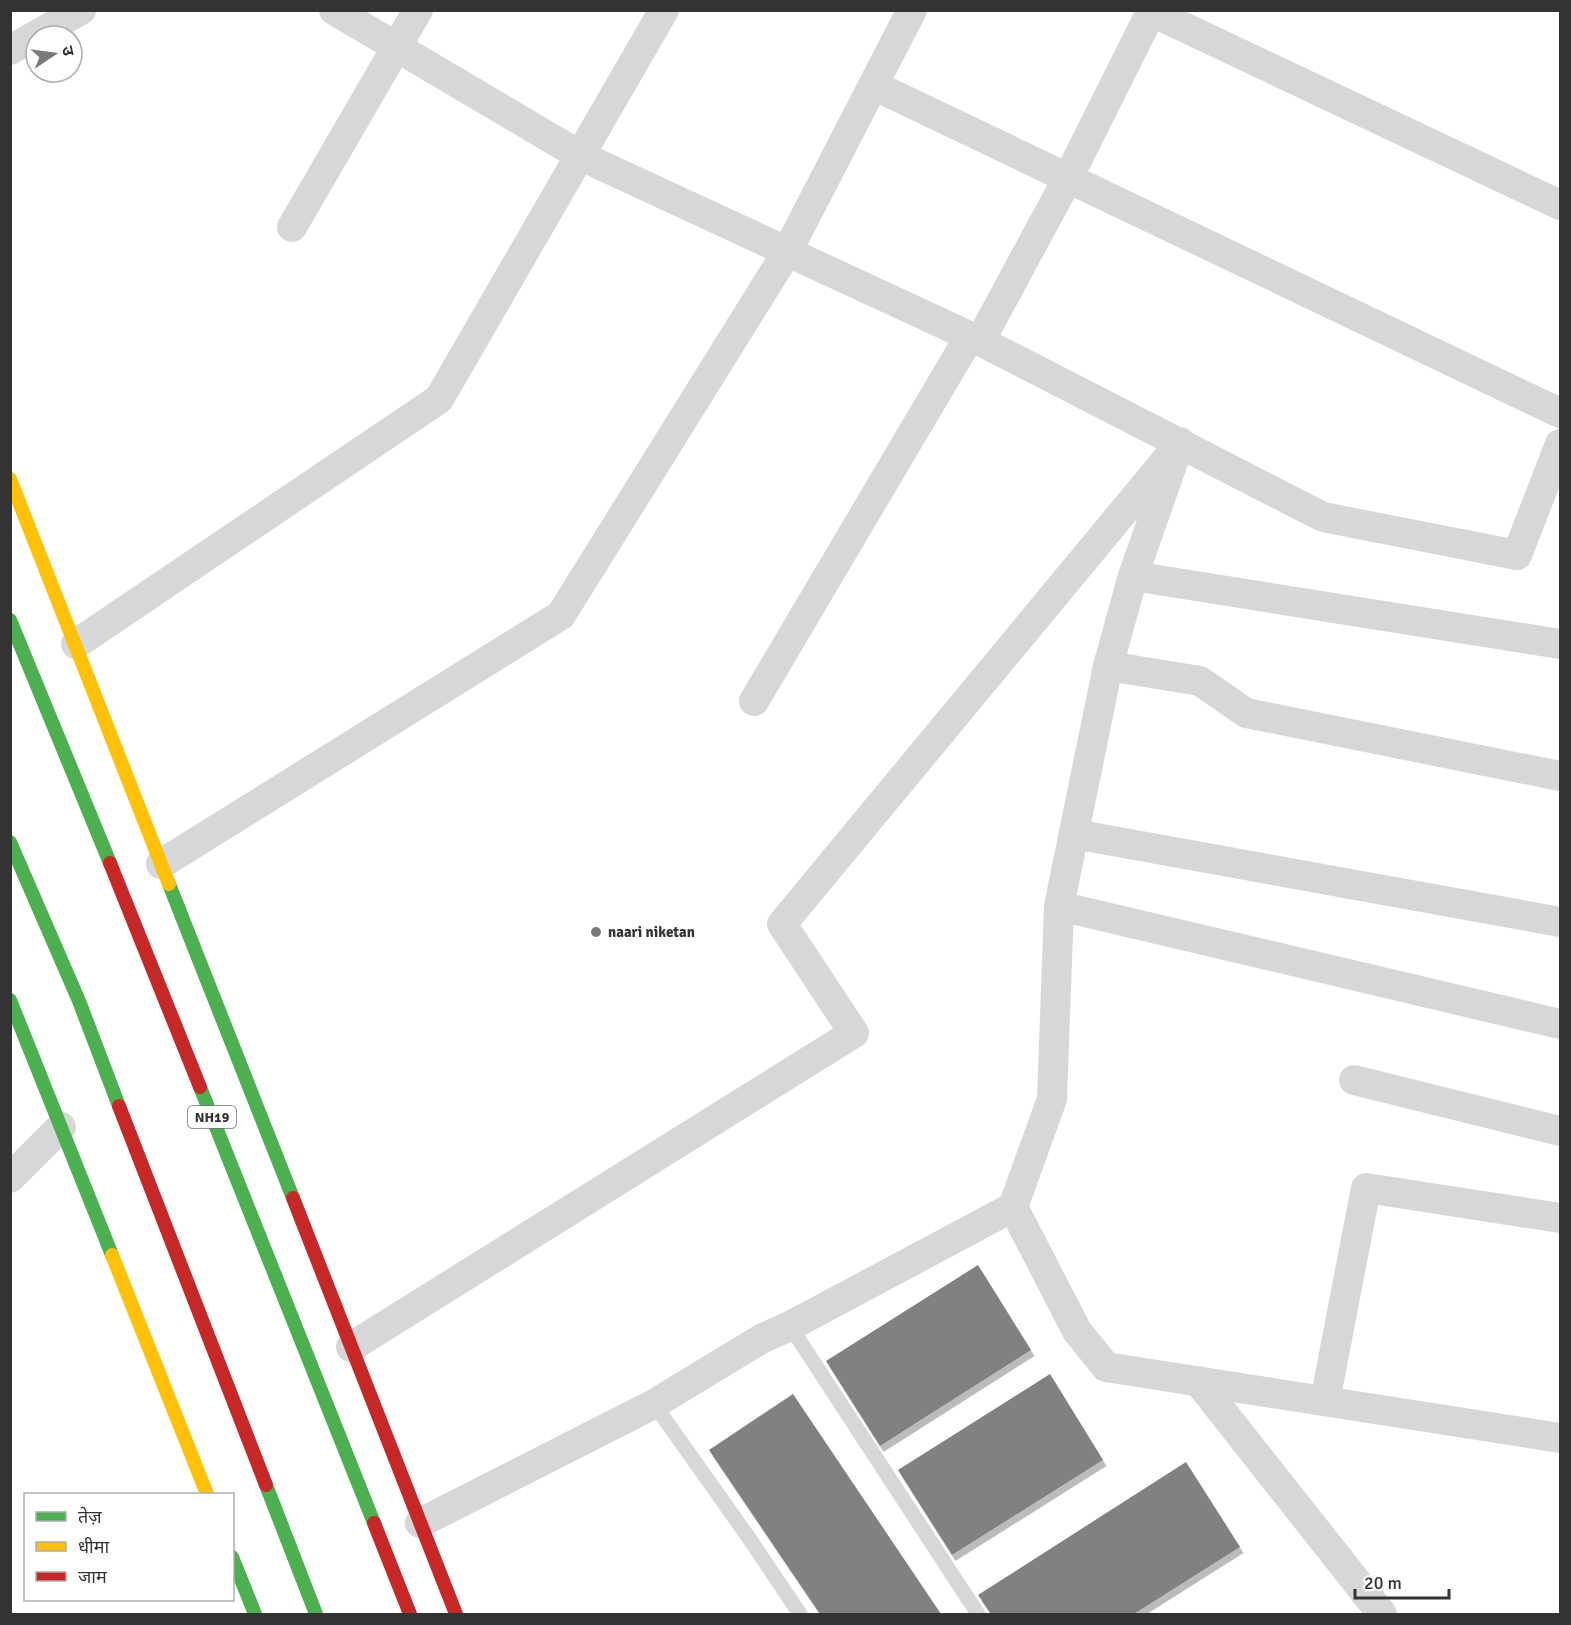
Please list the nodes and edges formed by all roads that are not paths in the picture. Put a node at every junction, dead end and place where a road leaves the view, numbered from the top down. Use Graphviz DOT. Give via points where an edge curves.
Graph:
graph roads {
  1 [pos="81,10"];
  2 [pos="334,10"];
  3 [pos="418,10"];
  4 [pos="664,10"];
  5 [pos="912,10"];
  6 [pos="1152,11"];
  7 [pos="398,47"];
  8 [pos="10,50"];
  9 [pos="873,85"];
  10 [pos="580,156"];
  11 [pos="1068,178"];
  12 [pos="1560,205"];
  13 [pos="292,227"];
  14 [pos="787,252"];
  15 [pos="975,339"];
  16 [pos="1560,412"];
  17 [pos="1180,442"];
  18 [pos="1560,444"];
  19 [pos="10,479"];
  20 [pos="1133,576"];
  21 [pos="10,620"];
  22 [pos="76,644"];
  23 [pos="1560,644"];
  24 [pos="1108,666"];
  25 [pos="754,701"];
  26 [pos="1560,776"];
  27 [pos="1074,834"];
  28 [pos="10,842"];
  29 [pos="161,864"];
  30 [pos="1059,906"];
  31 [pos="1560,922"];
  32 [pos="10,1000"];
  33 [pos="1560,1024"];
  34 [pos="1354,1080"];
  35 [pos="61,1127"];
  36 [pos="1560,1131"];
  37 [pos="10,1178"];
  38 [pos="1013,1207"];
  39 [pos="1560,1218"];
  40 [pos="790,1326"];
  41 [pos="351,1347"];
  42 [pos="1198,1381"];
  43 [pos="1324,1401"];
  44 [pos="654,1404"];
  45 [pos="1560,1438"];
  46 [pos="207,1493"];
  47 [pos="420,1522"];
  48 [pos="234,1562"];
  49 [pos="255,1614"];
  50 [pos="316,1614"];
  51 [pos="410,1614"];
  52 [pos="456,1614"];
  53 [pos="800,1614"];
  54 [pos="978,1614"];
  55 [pos="1382,1614"];
  1 -- 8 [label="street"];
  2 -- 7 [label="street"];
  3 -- 7 [label="street"];
  4 -- 10 [label="street"];
  5 -- 9 [label="street"];
  6 -- 11 [label="street"];
  6 -- 12 [label="street"];
  7 -- 10 [label="street"];
  7 -- 13 [label="street"];
  9 -- 11 [label="street"];
  9 -- 14 [label="street"];
  10 -- 14 [label="street"];
  10 -- 22 [label="street" via="439,399"];
  11 -- 15 [label="street"];
  11 -- 16 [label="street"];
  14 -- 15 [label="street"];
  14 -- 29 [label="street" via="561,615"];
  15 -- 17 [label="street"];
  15 -- 25 [label="street"];
  17 -- 18 [label="street" via="1323,517 1517,555"];
  17 -- 20 [label="street"];
  17 -- 41 [label="street" via="783,924 854,1033"];
  19 -- 22 [label="main road"];
  20 -- 23 [label="street"];
  20 -- 24 [label="street"];
  21 -- 51 [label="main road, NH19"];
  22 -- 29 [label="main road"];
  24 -- 26 [label="street" via="1200,681 1246,713"];
  24 -- 27 [label="street"];
  27 -- 30 [label="street"];
  27 -- 31 [label="street"];
  28 -- 50 [label="main road" via="79,1001"];
  29 -- 41 [label="main road"];
  30 -- 33 [label="street"];
  30 -- 38 [label="street" via="1052,1099"];
  32 -- 35 [label="main road"];
  34 -- 36 [label="street"];
  35 -- 37 [label="street"];
  35 -- 46 [label="main road"];
  38 -- 40 [label="street"];
  38 -- 42 [label="street" via="1077,1331 1106,1367"];
  39 -- 43 [label="street" via="1366,1188"];
  40 -- 44 [label="street" via="761,1339"];
  40 -- 54 [label="lane"];
  41 -- 47 [label="main road"];
  42 -- 43 [label="street"];
  42 -- 55 [label="street"];
  43 -- 45 [label="street"];
  44 -- 47 [label="street"];
  44 -- 53 [label="lane"];
  47 -- 52 [label="main road"];
  48 -- 49 [label="main road"];
}
